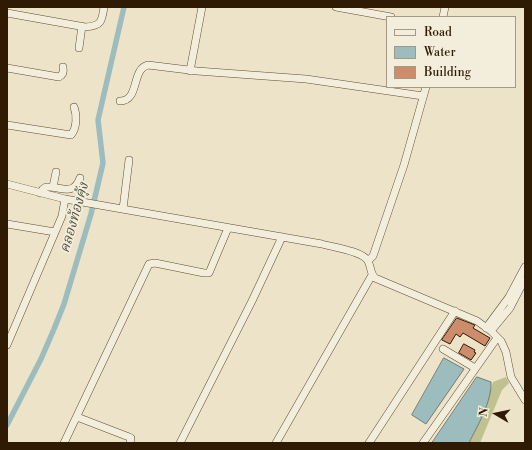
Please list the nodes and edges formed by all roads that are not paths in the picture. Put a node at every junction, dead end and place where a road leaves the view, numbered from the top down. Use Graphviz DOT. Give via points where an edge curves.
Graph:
graph roads {
  1 [pos="104,7"];
  2 [pos="202,7"];
  3 [pos="336,7"];
  4 [pos="7,13"];
  5 [pos="386,16"];
  6 [pos="82,26"];
  7 [pos="79,48"];
  8 [pos="64,67"];
  9 [pos="7,68"];
  10 [pos="190,71"];
  11 [pos="426,88"];
  12 [pos="423,96"];
  13 [pos="120,101"];
  14 [pos="74,107"];
  15 [pos="7,125"];
  16 [pos="129,160"];
  17 [pos="56,172"];
  18 [pos="80,178"];
  19 [pos="7,184"];
  20 [pos="53,187"];
  21 [pos="40,193"];
  22 [pos="65,199"];
  23 [pos="123,209"];
  24 [pos="7,224"];
  25 [pos="228,228"];
  26 [pos="55,232"];
  27 [pos="282,238"];
  28 [pos="368,261"];
  29 [pos="525,267"];
  30 [pos="372,275"];
  31 [pos="525,278"];
  32 [pos="455,311"];
  33 [pos="489,329"];
  34 [pos="497,338"];
  35 [pos="7,345"];
  36 [pos="443,349"];
  37 [pos="474,368"];
  38 [pos="525,400"];
  39 [pos="76,417"];
  40 [pos="64,443"];
  41 [pos="130,443"];
  42 [pos="180,443"];
  43 [pos="276,443"];
  44 [pos="369,443"];
  45 [pos="423,443"];
  1 -- 6 [label="street" via="100,24 93,27"];
  2 -- 10 [label="street"];
  3 -- 5 [label="street"];
  4 -- 6 [label="street"];
  6 -- 7 [label="street"];
  8 -- 9 [label="street" via="64,72 59,77"];
  10 -- 12 [label="street" via="306,78"];
  10 -- 13 [label="street" via="145,65 139,72 130,96"];
  11 -- 12 [label="street"];
  12 -- 28 [label="street" via="404,165 373,256"];
  14 -- 15 [label="street" via="76,116 71,135"];
  16 -- 23 [label="street"];
  17 -- 20 [label="street"];
  18 -- 20 [label="street" via="76,186 70,189"];
  19 -- 21 [label="street"];
  20 -- 21 [label="street" via="46,187"];
  21 -- 22 [label="street"];
  22 -- 23 [label="street"];
  22 -- 26 [label="street" via="62,216"];
  23 -- 25 [label="street"];
  24 -- 26 [label="street"];
  25 -- 27 [label="street"];
  25 -- 39 [label="street" via="209,273 149,264"];
  26 -- 35 [label="street"];
  27 -- 28 [label="street" via="363,255"];
  27 -- 42 [label="street"];
  28 -- 30 [label="street"];
  29 -- 33 [label="street"];
  30 -- 32 [label="street"];
  30 -- 43 [label="street"];
  31 -- 33 [label="street" via="510,308"];
  32 -- 33 [label="street"];
  32 -- 44 [label="street"];
  33 -- 34 [label="street"];
  34 -- 37 [label="street"];
  34 -- 38 [label="street" via="506,352 513,382"];
  36 -- 37 [label="street"];
  37 -- 45 [label="street"];
  39 -- 40 [label="street"];
  39 -- 41 [label="street" via="129,437"];
}
